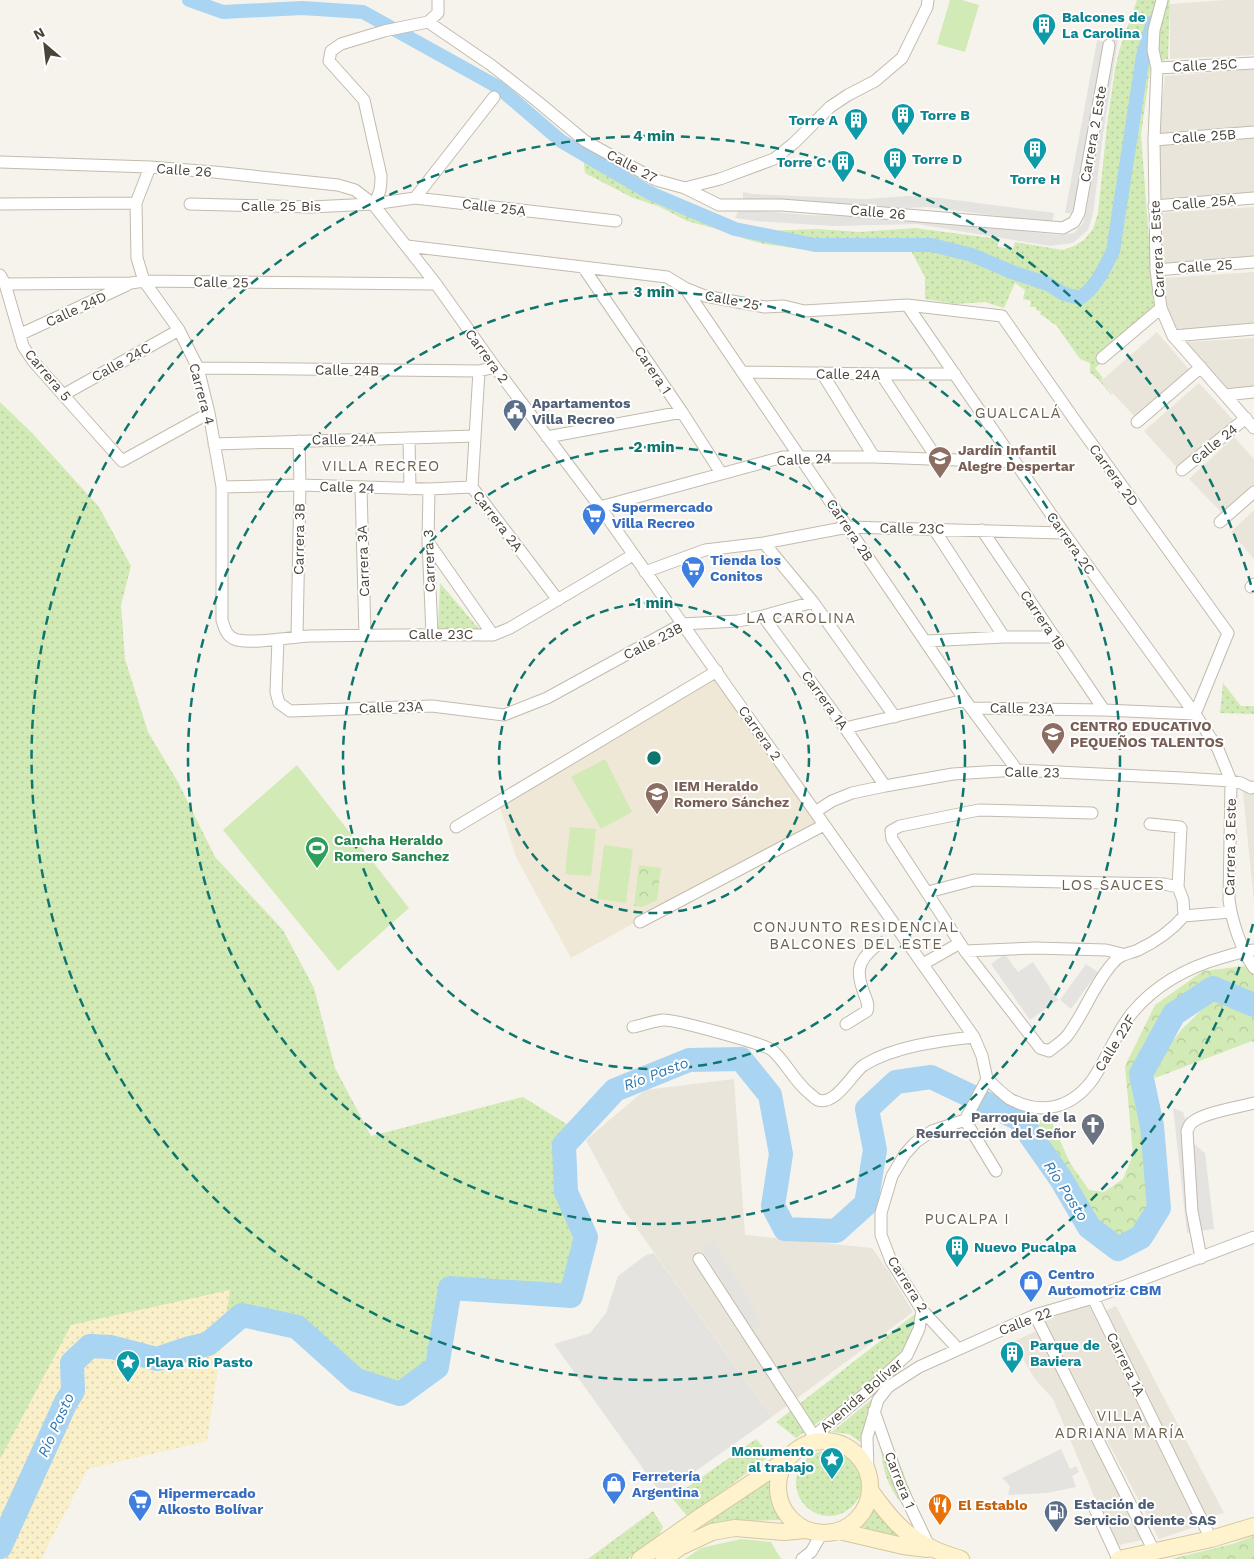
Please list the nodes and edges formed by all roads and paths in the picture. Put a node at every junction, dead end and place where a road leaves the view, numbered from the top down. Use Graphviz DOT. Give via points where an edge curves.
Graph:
graph roads {
  1 [pos="438,0"];
  2 [pos="928,0"];
  3 [pos="1162,0"];
  4 [pos="422,23"];
  5 [pos="1109,45"];
  6 [pos="1254,63"];
  7 [pos="1157,68"];
  8 [pos="494,97"];
  9 [pos="1254,132"];
  10 [pos="1154,140"];
  11 [pos="0,162"];
  12 [pos="150,167"];
  13 [pos="685,188"];
  14 [pos="415,198"];
  15 [pos="1254,198"];
  16 [pos="368,200"];
  17 [pos="136,203"];
  18 [pos="0,204"];
  19 [pos="190,204"];
  20 [pos="1154,206"];
  21 [pos="616,221"];
  22 [pos="1074,222"];
  23 [pos="407,246"];
  24 [pos="1254,262"];
  25 [pos="583,267"];
  26 [pos="1156,270"];
  27 [pos="3,280"];
  28 [pos="144,281"];
  29 [pos="131,283"];
  30 [pos="436,284"];
  31 [pos="685,288"];
  32 [pos="907,305"];
  33 [pos="1161,308"];
  34 [pos="1002,316"];
  35 [pos="1254,329"];
  36 [pos="179,330"];
  37 [pos="21,334"];
  38 [pos="1173,336"];
  39 [pos="1102,358"];
  40 [pos="494,366"];
  41 [pos="1200,367"];
  42 [pos="198,368"];
  43 [pos="479,371"];
  44 [pos="742,372"];
  45 [pos="822,374"];
  46 [pos="881,374"];
  47 [pos="955,374"];
  48 [pos="1254,392"];
  49 [pos="63,395"];
  50 [pos="1225,395"];
  51 [pos="682,412"];
  52 [pos="209,413"];
  53 [pos="1246,418"];
  54 [pos="1137,422"];
  55 [pos="1254,428"];
  56 [pos="475,436"];
  57 [pos="547,437"];
  58 [pos="409,438"];
  59 [pos="299,440"];
  60 [pos="214,444"];
  61 [pos="800,456"];
  62 [pos="874,457"];
  63 [pos="938,460"];
  64 [pos="1014,462"];
  65 [pos="1182,470"];
  66 [pos="721,473"];
  67 [pos="300,485"];
  68 [pos="222,487"];
  69 [pos="472,487"];
  70 [pos="361,488"];
  71 [pos="410,488"];
  72 [pos="429,489"];
  73 [pos="1254,492"];
  74 [pos="600,507"];
  75 [pos="1220,522"];
  76 [pos="848,527"];
  77 [pos="934,529"];
  78 [pos="982,530"];
  79 [pos="1064,533"];
  80 [pos="428,541"];
  81 [pos="764,543"];
  82 [pos="633,555"];
  83 [pos="645,572"];
  84 [pos="558,600"];
  85 [pos="813,602"];
  86 [pos="763,616"];
  87 [pos="682,624"];
  88 [pos="432,634"];
  89 [pos="365,635"];
  90 [pos="493,635"];
  91 [pos="228,636"];
  92 [pos="297,637"];
  93 [pos="1004,637"];
  94 [pos="1055,637"];
  95 [pos="278,639"];
  96 [pos="926,641"];
  97 [pos="717,671"];
  98 [pos="969,704"];
  99 [pos="1104,710"];
  100 [pos="1195,714"];
  101 [pos="504,715"];
  102 [pos="895,716"];
  103 [pos="845,728"];
  104 [pos="1017,770"];
  105 [pos="1231,782"];
  106 [pos="885,786"];
  107 [pos="1254,787"];
  108 [pos="815,812"];
  109 [pos="1092,813"];
  110 [pos="1150,824"];
  111 [pos="824,825"];
  112 [pos="456,827"];
  113 [pos="1178,887"];
  114 [pos="928,892"];
  115 [pos="1230,912"];
  116 [pos="1184,916"];
  117 [pos="640,922"];
  118 [pos="876,946"];
  119 [pos="962,947"];
  120 [pos="1250,950"];
  121 [pos="1122,954"];
  122 [pos="923,964"];
  123 [pos="1254,968"];
  124 [pos="846,1024"];
  125 [pos="633,1027"];
  126 [pos="974,1037"];
  127 [pos="987,1079"];
  128 [pos="1254,1103"];
  129 [pos="968,1115"];
  130 [pos="996,1171"];
  131 [pos="1254,1237"];
  132 [pos="1201,1258"];
  133 [pos="699,1259"];
  134 [pos="1093,1298"];
  135 [pos="922,1310"];
  136 [pos="1035,1315"];
  137 [pos="958,1349"];
  138 [pos="874,1411"];
  139 [pos="814,1436"];
  140 [pos="801,1447"];
  141 [pos="788,1458"];
  142 [pos="868,1473"];
  143 [pos="870,1490"];
  144 [pos="1094,1509"];
  145 [pos="1254,1526"];
  146 [pos="805,1530"];
  147 [pos="839,1531"];
  148 [pos="822,1534"];
  149 [pos="1211,1539"];
  150 [pos="933,1549"];
  151 [pos="1154,1551"];
  152 [pos="640,1559"];
  153 [pos="664,1559"];
  154 [pos="802,1559"];
  155 [pos="962,1559"];
  156 [pos="1118,1559"];
  1 -- 4 [label="street" via="438,13"];
  2 -- 13 [label="street, Calle 27" via="902,58 875,81 830,107 774,159"];
  3 -- 7 [label="street, Carrera 3 Este" via="1154,30 1153,50"];
  4 -- 13 [label="street, Calle 27" via="491,65 585,141 656,180"];
  4 -- 16 [label="street" via="341,44 331,51 328,61 364,100 381,176 379,196"];
  5 -- 22 [label="street, Carrera 2 Este" via="1079,213"];
  6 -- 7 [label="street, Calle 25C"];
  7 -- 10 [label="street, Carrera 3 Este"];
  8 -- 14 [label="street"];
  9 -- 10 [label="street, Calle 25B"];
  10 -- 20 [label="street, Carrera 3 Este"];
  11 -- 12 [label="street, Calle 26"];
  12 -- 16 [label="street, Calle 26" via="338,185 355,190"];
  12 -- 17 [label="street, Carrera 4"];
  13 -- 22 [label="street, Calle 26" via="719,205 860,211 1063,228"];
  14 -- 16 [label="street, Calle 25A"];
  14 -- 21 [label="street, Calle 25A"];
  15 -- 20 [label="street, Calle 25A"];
  16 -- 19 [label="street, Calle 25 Bis" via="310,207"];
  16 -- 23 [label="street, Carrera 2"];
  17 -- 18 [label="street"];
  17 -- 28 [label="street, Carrera 4" via="137,258"];
  20 -- 26 [label="street, Carrera 3 Este"];
  23 -- 25 [label="street, Calle 25"];
  23 -- 30 [label="street, Carrera 2"];
  24 -- 26 [label="street, Calle 25"];
  25 -- 31 [label="street, Calle 25" via="667,277"];
  25 -- 51 [label="street, Carera 1"];
  26 -- 33 [label="street, Carrera 3 Este"];
  27 -- 29 [label="street, Calle 25"];
  27 -- 37 [label="street, Carrera 5"];
  28 -- 29 [label="street, Calle 25"];
  28 -- 30 [label="street, Calle 25"];
  28 -- 36 [label="street, Carrera 4"];
  29 -- 37 [label="street, Calle 24D"];
  30 -- 40 [label="street, Carrera 2"];
  31 -- 32 [label="street, Calle 25" via="720,299 804,311"];
  31 -- 44 [label="street, Carrera 2B"];
  32 -- 34 [label="street, Calle 25"];
  32 -- 47 [label="street, Carrera 2C"];
  33 -- 38 [label="street, Carrera 3 Este"];
  33 -- 39 [label="street"];
  34 -- 100 [label="street, Carrera 2D" via="1228,633"];
  35 -- 38 [label="street"];
  36 -- 42 [label="street, Carrera 4"];
  36 -- 49 [label="street, Calle 24C"];
  37 -- 49 [label="street, Carrera 5" via="23,346 33,361"];
  38 -- 41 [label="street, Carrera 3 Este"];
  40 -- 43 [label="street, Calle 24B"];
  40 -- 57 [label="street, Carrera 2"];
  41 -- 50 [label="street, Carrera 3 Este"];
  41 -- 54 [label="street"];
  42 -- 43 [label="street, Calle 24B"];
  42 -- 52 [label="street, Carrera 4"];
  43 -- 56 [label="street, Carrera 2A"];
  44 -- 45 [label="street, Calle 24A"];
  44 -- 61 [label="street, Carrera 2B"];
  45 -- 46 [label="street, Calle 24A"];
  45 -- 62 [label="street"];
  46 -- 47 [label="street, Calle 24A"];
  46 -- 63 [label="street"];
  47 -- 64 [label="street, Carrera 2C"];
  48 -- 50 [label="street"];
  49 -- 52 [label="street, Carrera 5" via="122,461"];
  50 -- 53 [label="street, Carrera 3 Este"];
  51 -- 57 [label="street"];
  51 -- 66 [label="street, Carera 1"];
  52 -- 60 [label="street, Carrera 4"];
  53 -- 55 [label="street, Carrera 3 Este"];
  53 -- 65 [label="street, Calle 24"];
  56 -- 58 [label="street, Calle 24A"];
  56 -- 69 [label="street, Carrera 2A"];
  57 -- 74 [label="street, Carrera 2"];
  58 -- 59 [label="street, Calle 24A"];
  58 -- 71 [label="street"];
  59 -- 60 [label="street, Calle 24A"];
  59 -- 67 [label="street, Carrera 3B"];
  60 -- 68 [label="street, Carrera 4"];
  61 -- 62 [label="street, Calle 24"];
  61 -- 66 [label="street, Calle 24" via="783,457"];
  61 -- 76 [label="street, Carrera 2B"];
  62 -- 63 [label="street, Calle 24"];
  63 -- 64 [label="street, Calle 24"];
  64 -- 79 [label="street, Carrera 2C"];
  66 -- 74 [label="street, Calle 24"];
  67 -- 68 [label="street, Calle 24"];
  67 -- 70 [label="street, Calle 24"];
  67 -- 92 [label="street, Carrera 3B"];
  68 -- 91 [label="street, Carrera 4" via="222,620"];
  69 -- 72 [label="street, Calle 24"];
  69 -- 84 [label="street, Carrera 2A"];
  70 -- 71 [label="street, Calle 24"];
  70 -- 89 [label="street, Carrera 3A"];
  71 -- 72 [label="street, Calle 24"];
  72 -- 80 [label="street, Carrera 3"];
  73 -- 75 [label="street"];
  74 -- 82 [label="street, Carrera 2"];
  76 -- 77 [label="street, Calle 23C"];
  76 -- 81 [label="street, Calle 23C"];
  76 -- 96 [label="street, Carrera 2B"];
  77 -- 78 [label="street, Calle 23C"];
  77 -- 93 [label="street"];
  78 -- 79 [label="street, Calle 23C"];
  78 -- 94 [label="street, Carrera 1B"];
  79 -- 100 [label="street, Carrera 2C"];
  80 -- 88 [label="street, Carrera 3"];
  80 -- 90 [label="street"];
  81 -- 83 [label="street, Calle 23C" via="704,550"];
  81 -- 85 [label="street"];
  82 -- 83 [label="street, Carrera 2"];
  82 -- 84 [label="street, Calle 23C"];
  83 -- 87 [label="street, Carrera 2"];
  84 -- 90 [label="street, Calle 23C"];
  85 -- 86 [label="street, Calle 23B"];
  85 -- 102 [label="street"];
  86 -- 87 [label="street, Calle 23B" via="738,621"];
  86 -- 103 [label="street, Carrera 1A"];
  87 -- 97 [label="street, Carrera 2"];
  87 -- 101 [label="street, Calle 23B" via="547,698"];
  88 -- 89 [label="street, Calle 23C"];
  88 -- 90 [label="street, Calle 23C"];
  89 -- 92 [label="street, Calle 23C"];
  91 -- 95 [label="street, Calle 23C" via="246,641"];
  92 -- 95 [label="street, Calle 23C"];
  93 -- 94 [label="street"];
  93 -- 96 [label="street"];
  94 -- 99 [label="street, Carrera 1B"];
  95 -- 101 [label="street, Calle 23A" via="276,692 279,703 290,711 432,706"];
  96 -- 98 [label="street, Carrera 2B"];
  97 -- 108 [label="street, Carrera 2"];
  97 -- 112 [label="street"];
  98 -- 99 [label="street, Calle 23A"];
  98 -- 102 [label="street, Calle 23A"];
  98 -- 104 [label="street, Carrera 2B"];
  99 -- 100 [label="street, Calle 23A"];
  100 -- 105 [label="street, Carrera 2C" via="1218,749"];
  102 -- 103 [label="street, Calle 23A"];
  103 -- 106 [label="street, Carrera 1A"];
  104 -- 105 [label="street, Calle 23"];
  104 -- 106 [label="street, Calle 23" via="953,774"];
  105 -- 107 [label="street, Calle 23"];
  105 -- 115 [label="street, Carrera 3 Este"];
  106 -- 108 [label="street, Calle 23" via="832,801"];
  108 -- 111 [label="street, Carrera 2"];
  109 -- 114 [label="street" via="979,810 900,826 891,831 892,839"];
  110 -- 113 [label="street" via="1181,828"];
  111 -- 117 [label="street"];
  111 -- 122 [label="street, Carrera 2" via="893,934"];
  113 -- 114 [label="street" via="1164,884 974,880"];
  113 -- 116 [label="street"];
  114 -- 119 [label="street"];
  115 -- 116 [label="street"];
  115 -- 120 [label="street, Carrera 3 Este" via="1236,931"];
  116 -- 121 [label="street" via="1149,943"];
  118 -- 124 [label="street" via="861,961 858,971 868,1011"];
  119 -- 121 [label="street" via="1106,950"];
  119 -- 121 [label="street" via="1040,1048 1050,1051 1066,1038 1096,986"];
  119 -- 122 [label="street"];
  120 -- 123 [label="street, Carrera 3 Este"];
  120 -- 127 [label="street, Calle 22F" via="1201,963 1157,988 1132,1014 1092,1079 1077,1096 1058,1106 1033,1108 1009,1098"];
  122 -- 126 [label="street, Carrera 2"];
  125 -- 126 [label="street" via="664,1020 687,1023 770,1049 800,1085 818,1100 835,1096 875,1058 937,1041"];
  126 -- 127 [label="street, Carrera 2"];
  127 -- 129 [label="street"];
  128 -- 132 [label="street" via="1197,1119 1189,1127 1192,1211"];
  129 -- 130 [label="street"];
  129 -- 135 [label="street, Carrera 2" via="932,1131 905,1154 892,1176 881,1212 882,1235 891,1261"];
  131 -- 132 [label="street, Calle 22"];
  132 -- 134 [label="street, Calle 22"];
  133 -- 139 [label="street"];
  134 -- 136 [label="street, Calle 22"];
  134 -- 149 [label="street, Carrera 1A"];
  135 -- 137 [label="street, Carrera 2"];
  135 -- 139 [label="street, Avenida Bolívar" via="919,1329 907,1355"];
  136 -- 137 [label="street, Calle 22"];
  136 -- 151 [label="street"];
  137 -- 138 [label="street, Calle 22" via="918,1367 888,1387"];
  138 -- 142 [label="street, Calle 22" via="867,1437"];
  138 -- 150 [label="street, Carrera 1" via="900,1485"];
  139 -- 140 [label="street, Avenida Bolívar"];
  140 -- 141 [label="main road"];
  140 -- 142 [label="main road" via="814,1442 841,1444 853,1451"];
  141 -- 146 [label="main road" via="780,1473 778,1490 782,1506 791,1520"];
  141 -- 152 [label="main road"];
  142 -- 143 [label="main road"];
  143 -- 147 [label="main road" via="866,1508 855,1522"];
  143 -- 150 [label="main road" via="896,1523"];
  144 -- 156 [label="street"];
  145 -- 149 [label="main road"];
  146 -- 148 [label="main road"];
  146 -- 153 [label="main road" via="784,1532 735,1528 712,1532 680,1547"];
  147 -- 148 [label="main road"];
  147 -- 150 [label="main road" via="903,1546"];
  148 -- 154 [label="street"];
  149 -- 151 [label="main road"];
  150 -- 155 [label="main road"];
  151 -- 156 [label="main road"];
}
